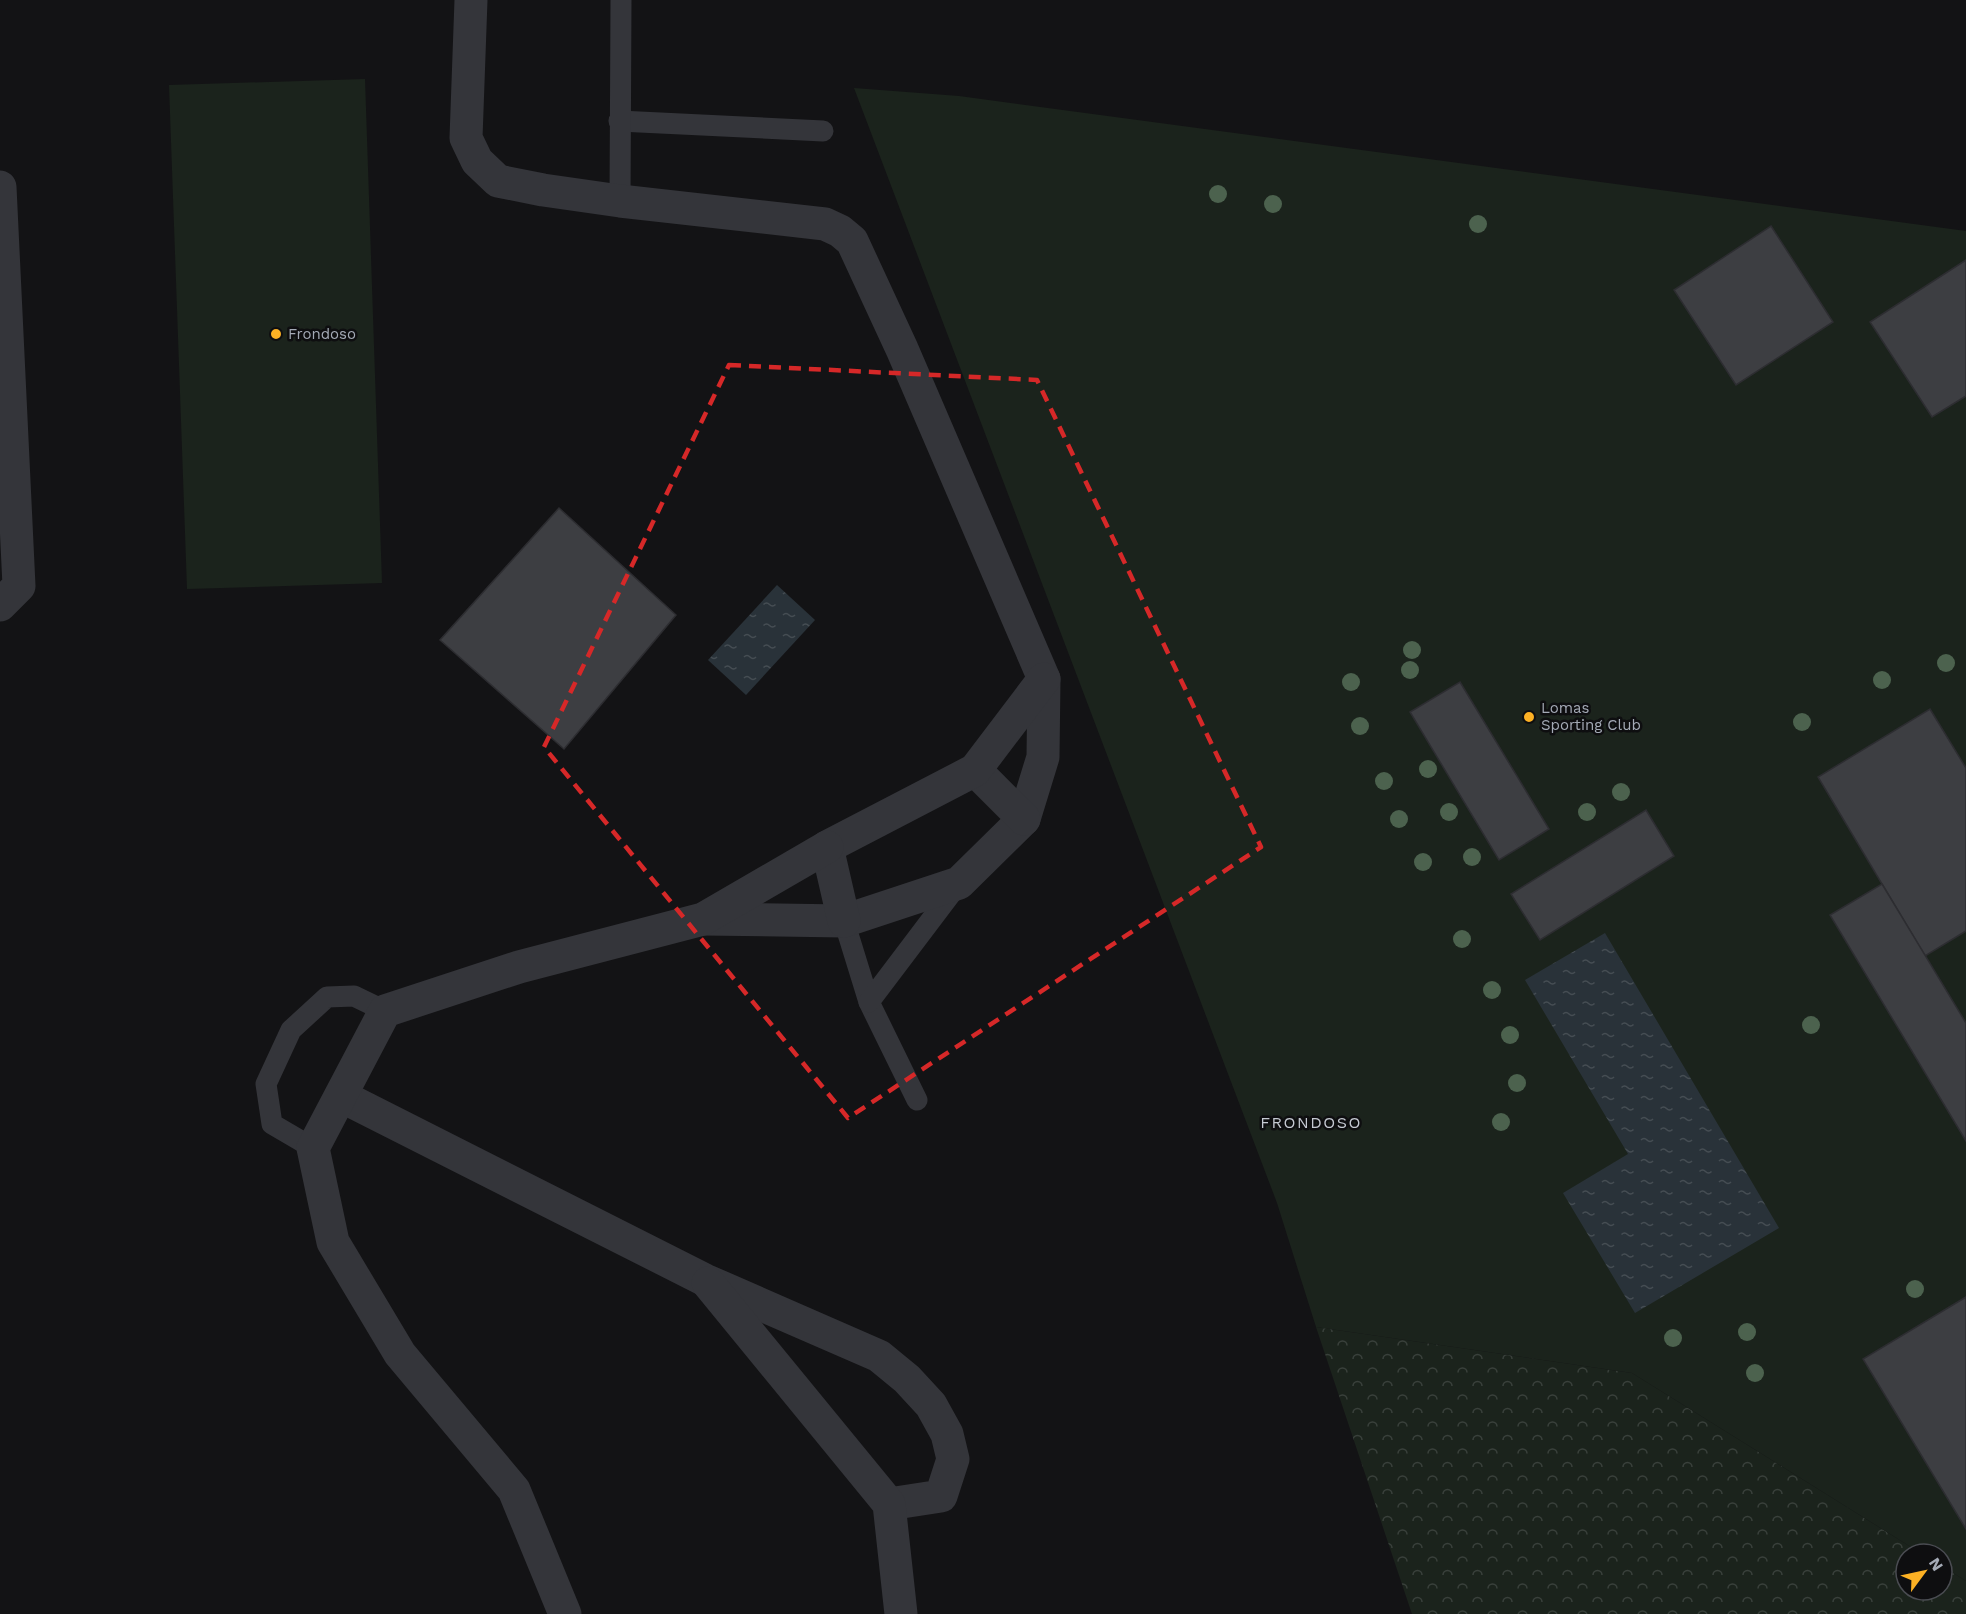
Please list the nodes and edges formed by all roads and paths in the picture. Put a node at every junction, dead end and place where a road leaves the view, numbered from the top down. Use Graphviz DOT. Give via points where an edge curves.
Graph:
graph roads {
  1 [pos="471,0"];
  2 [pos="621,0"];
  3 [pos="619,121"];
  4 [pos="823,131"];
  5 [pos="0,187"];
  6 [pos="620,201"];
  7 [pos="6,588"];
  8 [pos="1044,679"];
  9 [pos="975,770"];
  10 [pos="1024,819"];
  11 [pos="827,847"];
  12 [pos="959,884"];
  13 [pos="703,919"];
  14 [pos="844,921"];
  15 [pos="869,1002"];
  16 [pos="385,1011"];
  17 [pos="341,1096"];
  18 [pos="917,1100"];
  19 [pos="313,1148"];
  20 [pos="705,1280"];
  21 [pos="889,1504"];
  22 [pos="565,1614"];
  23 [pos="902,1614"];
  1 -- 6 [label="street" via="466,138 477,161 498,181"];
  2 -- 3 [label="lane"];
  3 -- 4 [label="lane"];
  3 -- 6 [label="lane"];
  5 -- 7 [label="street"];
  6 -- 8 [label="street" via="825,224 852,241"];
  8 -- 9 [label="street"];
  8 -- 10 [label="street" via="1043,757"];
  9 -- 10 [label="street"];
  9 -- 11 [label="street"];
  10 -- 12 [label="street"];
  11 -- 13 [label="street"];
  11 -- 14 [label="street"];
  12 -- 14 [label="street"];
  12 -- 15 [label="lane"];
  13 -- 14 [label="street"];
  13 -- 16 [label="street" via="519,967"];
  14 -- 15 [label="lane"];
  15 -- 18 [label="lane"];
  16 -- 17 [label="street"];
  16 -- 19 [label="lane" via="354,996 327,997 291,1030 266,1084 272,1124"];
  17 -- 19 [label="street"];
  17 -- 20 [label="street"];
  19 -- 22 [label="street" via="333,1242 400,1354 514,1490"];
  20 -- 21 [label="street"];
  20 -- 21 [label="street" via="879,1356 931,1405 947,1434 953,1459 941,1496"];
  21 -- 23 [label="street"];
}
